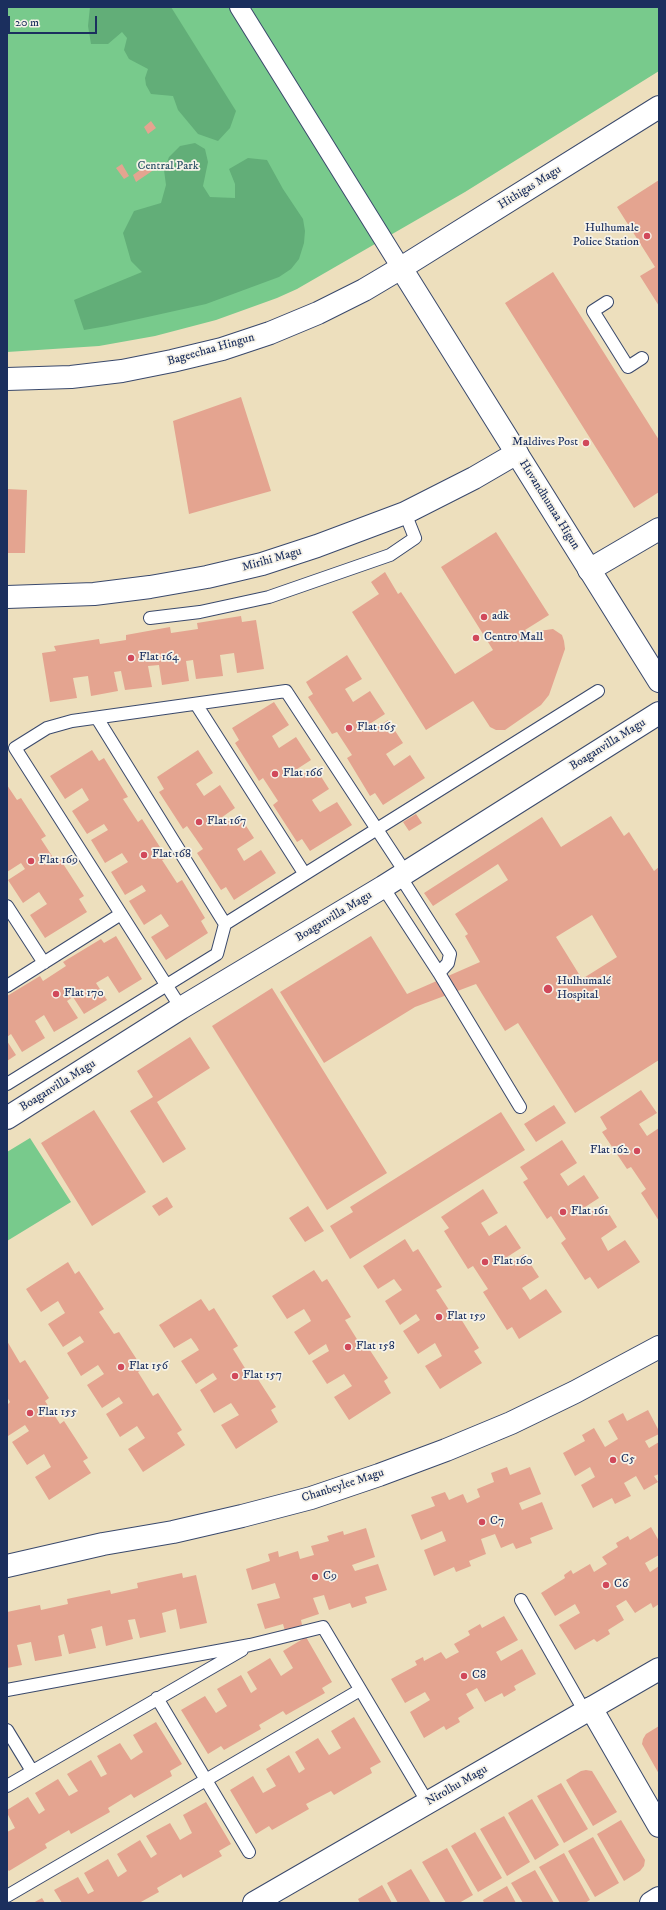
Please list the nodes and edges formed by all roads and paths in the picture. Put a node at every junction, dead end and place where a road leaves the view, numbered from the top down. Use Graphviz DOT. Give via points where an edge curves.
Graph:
graph roads {
  1 [pos="239,7"];
  2 [pos="659,107"];
  3 [pos="401,268"];
  4 [pos="607,302"];
  5 [pos="642,358"];
  6 [pos="7,379"];
  7 [pos="516,453"];
  8 [pos="405,513"];
  9 [pos="659,528"];
  10 [pos="590,570"];
  11 [pos="7,597"];
  12 [pos="150,618"];
  13 [pos="659,681"];
  14 [pos="598,691"];
  15 [pos="196,704"];
  16 [pos="659,713"];
  17 [pos="97,718"];
  18 [pos="376,828"];
  19 [pos="304,873"];
  20 [pos="396,879"];
  21 [pos="7,906"];
  22 [pos="121,914"];
  23 [pos="225,924"];
  24 [pos="44,963"];
  25 [pos="439,973"];
  26 [pos="7,986"];
  27 [pos="167,986"];
  28 [pos="181,1008"];
  29 [pos="7,1084"];
  30 [pos="520,1107"];
  31 [pos="7,1118"];
  32 [pos="659,1347"];
  33 [pos="7,1566"];
  34 [pos="521,1600"];
  35 [pos="250,1645"];
  36 [pos="659,1669"];
  37 [pos="7,1690"];
  38 [pos="360,1690"];
  39 [pos="157,1698"];
  40 [pos="588,1710"];
  41 [pos="7,1730"];
  42 [pos="32,1771"];
  43 [pos="206,1780"];
  44 [pos="7,1786"];
  45 [pos="428,1803"];
  46 [pos="659,1826"];
  47 [pos="249,1852"];
  48 [pos="7,1896"];
  49 [pos="659,1898"];
  50 [pos="254,1903"];
  51 [pos="650,1903"];
  1 -- 3 [label="street"];
  2 -- 3 [label="street, Hithigas Magu"];
  3 -- 6 [label="street, Bageechaa Hingun" via="318,313 222,349 122,371 71,377"];
  3 -- 7 [label="street, Huvandhumaa Higun"];
  4 -- 5 [label="lane" via="593,311 628,367"];
  7 -- 8 [label="street, Mirihi Magu" via="474,478"];
  7 -- 10 [label="street, Huvandhumaa Higun"];
  8 -- 11 [label="street, Mirihi Magu" via="303,551 207,577 94,594"];
  8 -- 12 [label="lane" via="415,538 390,555 270,596 200,612"];
  9 -- 10 [label="street"];
  10 -- 13 [label="street, Huvandhumaa Higun"];
  14 -- 18 [label="lane"];
  15 -- 17 [label="lane"];
  15 -- 18 [label="lane" via="286,691"];
  15 -- 19 [label="lane"];
  16 -- 20 [label="street, Boaganvilla Magu"];
  17 -- 22 [label="lane" via="47,728 15,748"];
  17 -- 23 [label="lane"];
  18 -- 19 [label="lane"];
  18 -- 20 [label="lane"];
  19 -- 23 [label="lane"];
  20 -- 25 [label="lane"];
  20 -- 25 [label="lane" via="450,954 448,963"];
  20 -- 28 [label="street, Boaganvilla Magu"];
  21 -- 24 [label="lane"];
  22 -- 24 [label="lane"];
  22 -- 27 [label="lane"];
  23 -- 27 [label="lane" via="217,954"];
  24 -- 26 [label="lane"];
  25 -- 30 [label="lane"];
  27 -- 28 [label="lane"];
  27 -- 29 [label="lane"];
  28 -- 31 [label="street, Boaganvilla Magu"];
  32 -- 33 [label="street, Chanbeylee Magu" via="511,1423 446,1450 311,1498 236,1518"];
  34 -- 40 [label="lane"];
  35 -- 37 [label="lane"];
  35 -- 38 [label="lane" via="323,1627"];
  35 -- 39 [label="lane"];
  36 -- 40 [label="street, Nirolhu Magu"];
  38 -- 43 [label="lane"];
  38 -- 45 [label="lane"];
  39 -- 42 [label="lane"];
  39 -- 43 [label="lane"];
  40 -- 45 [label="street, Nirolhu Magu"];
  40 -- 46 [label="street"];
  41 -- 42 [label="lane"];
  42 -- 44 [label="lane"];
  43 -- 47 [label="lane"];
  43 -- 48 [label="lane"];
  45 -- 50 [label="street, Nirolhu Magu"];
  49 -- 51 [label="street"];
}
